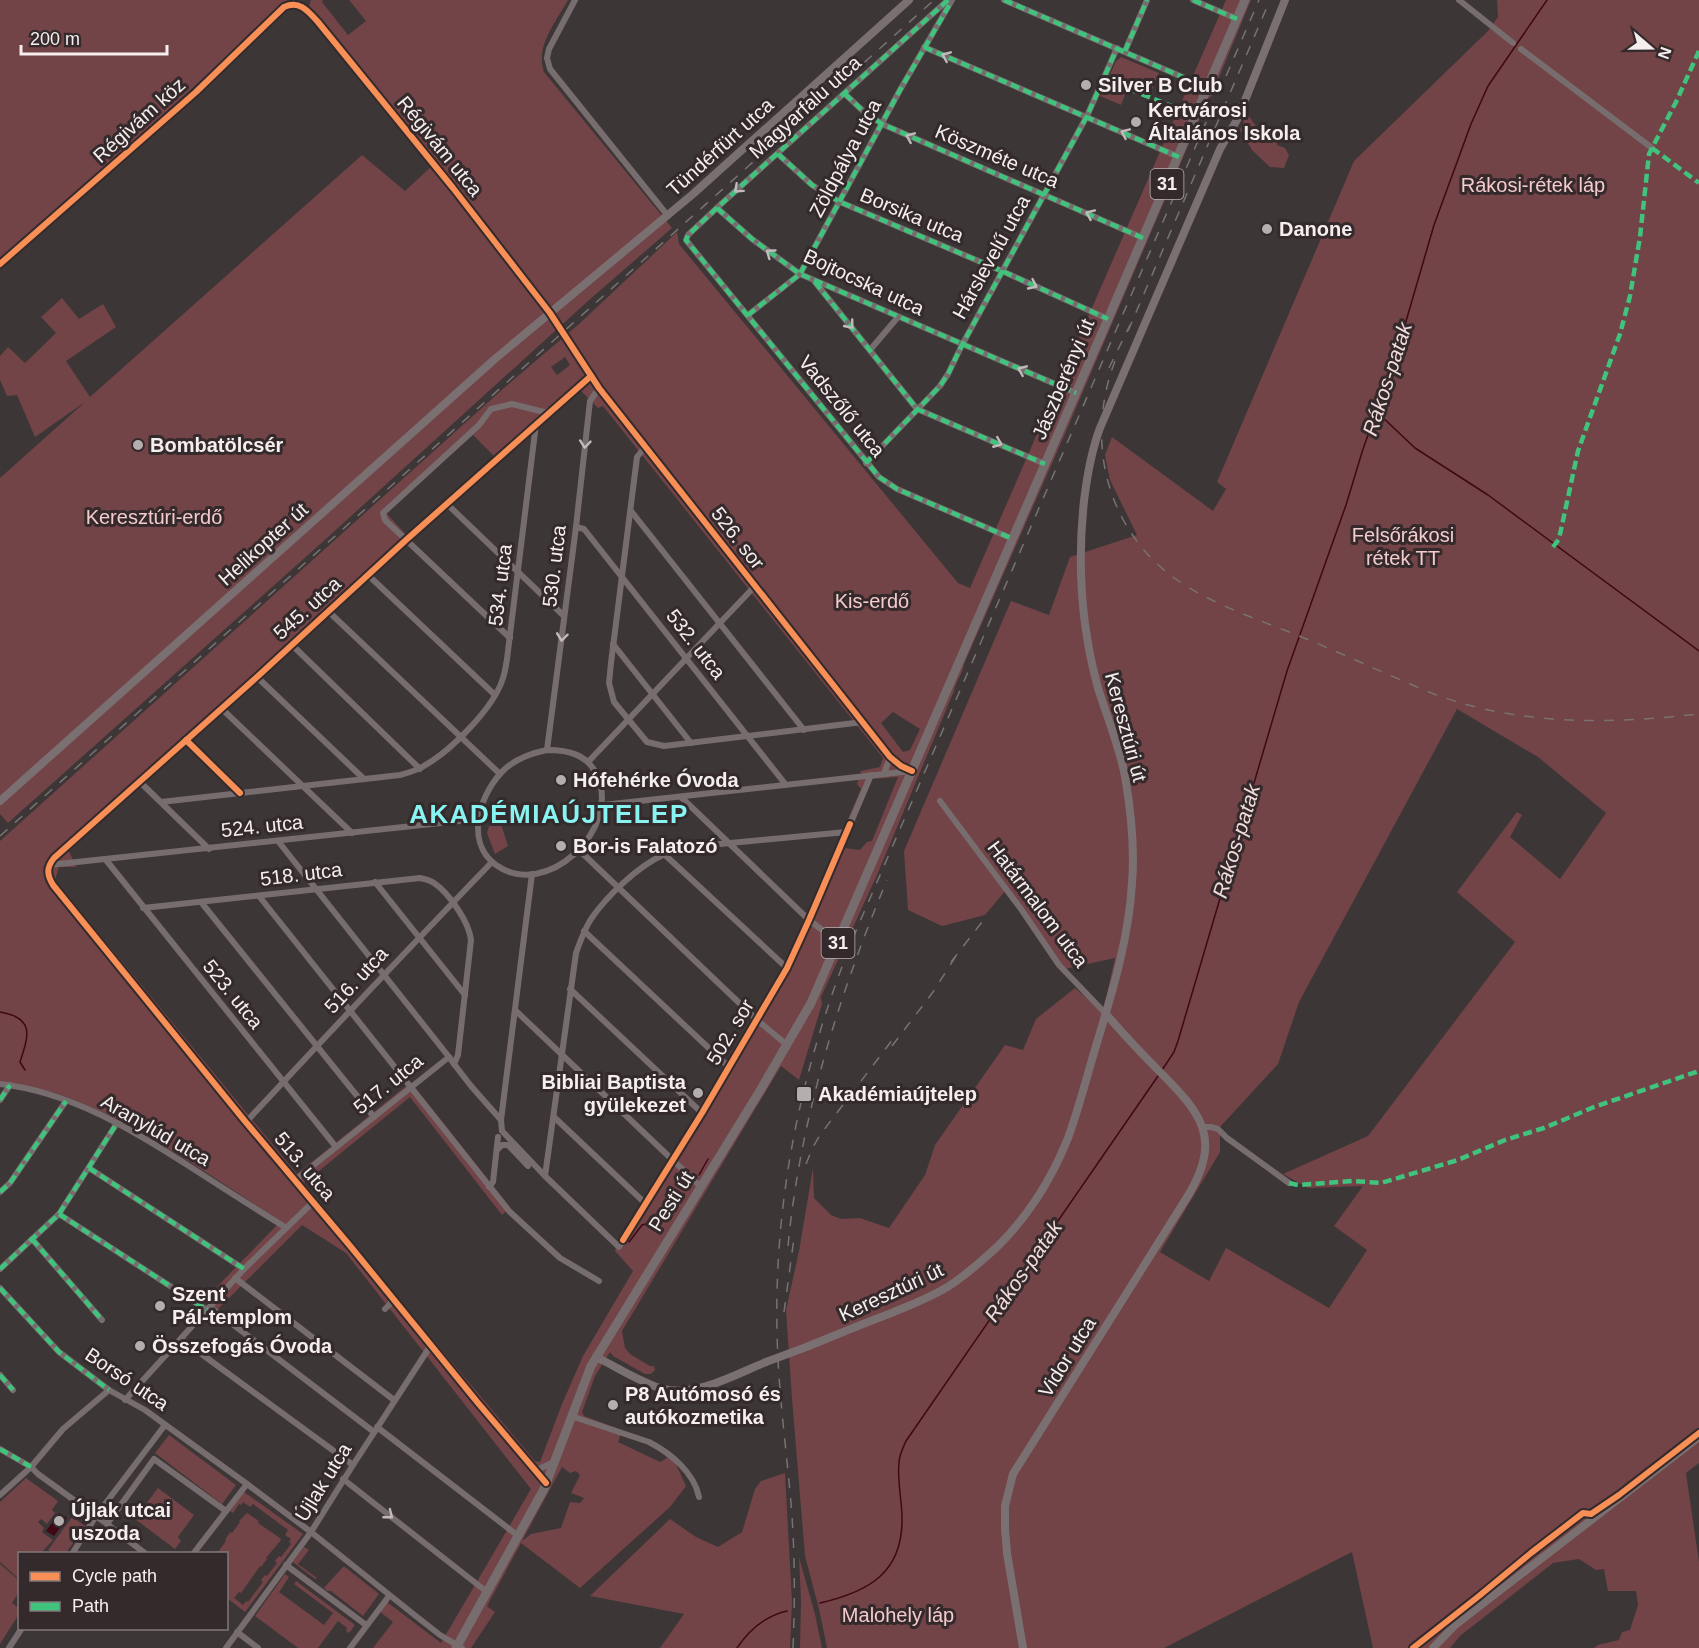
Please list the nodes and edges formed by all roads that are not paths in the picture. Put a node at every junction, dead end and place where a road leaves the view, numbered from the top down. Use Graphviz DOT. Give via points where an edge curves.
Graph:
graph roads {
  1 [pos="575,0"];
  2 [pos="909,0"];
  3 [pos="950,0"];
  4 [pos="1004,0"];
  5 [pos="1147,0"];
  6 [pos="1193,0"];
  7 [pos="1245,0"];
  8 [pos="1285,0"];
  9 [pos="1459,0"];
  10 [pos="300,4"];
  11 [pos="1237,19"];
  12 [pos="1513,43"];
  13 [pos="924,47"];
  14 [pos="1117,48"];
  15 [pos="1521,49"];
  16 [pos="1125,51"];
  17 [pos="1208,88"];
  18 [pos="845,94"];
  19 [pos="1087,116"];
  20 [pos="882,124"];
  21 [pos="1652,148"];
  22 [pos="778,154"];
  23 [pos="1179,157"];
  24 [pos="1045,194"];
  25 [pos="840,202"];
  26 [pos="717,208"];
  27 [pos="668,216"];
  28 [pos="1143,237"];
  29 [pos="686,240"];
  30 [pos="0,264"];
  31 [pos="1002,271"];
  32 [pos="800,274"];
  33 [pos="813,280"];
  34 [pos="550,313"];
  35 [pos="748,315"];
  36 [pos="898,316"];
  37 [pos="1108,319"];
  38 [pos="962,345"];
  39 [pos="870,350"];
  40 [pos="591,376"];
  41 [pos="599,388"];
  42 [pos="1076,393"];
  43 [pos="917,409"];
  44 [pos="548,413"];
  45 [pos="537,423"];
  46 [pos="645,447"];
  47 [pos="866,463"];
  48 [pos="1046,464"];
  49 [pos="447,504"];
  50 [pos="630,511"];
  51 [pos="576,527"];
  52 [pos="1013,539"];
  53 [pos="406,540"];
  54 [pos="518,571"];
  55 [pos="368,575"];
  56 [pos="622,577"];
  57 [pos="755,586"];
  58 [pos="328,611"];
  59 [pos="564,616"];
  60 [pos="719,623"];
  61 [pos="510,638"];
  62 [pos="291,644"];
  63 [pos="613,644"];
  64 [pos="686,658"];
  65 [pos="256,677"];
  66 [pos="652,693"];
  67 [pos="495,695"];
  68 [pos="221,708"];
  69 [pos="628,719"];
  70 [pos="863,722"];
  71 [pos="804,730"];
  72 [pos="461,736"];
  73 [pos="748,737"];
  74 [pos="186,740"];
  75 [pos="691,743"];
  76 [pos="547,750"];
  77 [pos="890,757"];
  78 [pos="588,762"];
  79 [pos="420,769"];
  80 [pos="912,771"];
  81 [pos="500,774"];
  82 [pos="884,774"];
  83 [pos="871,775"];
  84 [pos="364,779"];
  85 [pos="139,781"];
  86 [pos="786,785"];
  87 [pos="302,786"];
  88 [pos="240,793"];
  89 [pos="681,797"];
  90 [pos="0,801"];
  91 [pos="940,801"];
  92 [pos="161,802"];
  93 [pos="603,805"];
  94 [pos="478,819"];
  95 [pos="846,832"];
  96 [pos="352,833"];
  97 [pos="278,841"];
  98 [pos="730,844"];
  99 [pos="210,849"];
  100 [pos="579,850"];
  101 [pos="664,854"];
  102 [pos="106,860"];
  103 [pos="492,862"];
  104 [pos="49,866"];
  105 [pos="532,874"];
  106 [pos="375,882"];
  107 [pos="618,888"];
  108 [pos="315,889"];
  109 [pos="260,896"];
  110 [pos="201,902"];
  111 [pos="453,903"];
  112 [pos="143,908"];
  113 [pos="809,920"];
  114 [pos="584,931"];
  115 [pos="418,937"];
  116 [pos="838,942"];
  117 [pos="786,968"];
  118 [pos="384,975"];
  119 [pos="570,989"];
  120 [pos="465,995"];
  121 [pos="515,1010"];
  122 [pos="351,1012"];
  123 [pos="1106,1014"];
  124 [pos="757,1020"];
  125 [pos="1114,1023"];
  126 [pos="1101,1031"];
  127 [pos="787,1045"];
  128 [pos="316,1047"];
  129 [pos="562,1054"];
  130 [pos="449,1057"];
  131 [pos="454,1064"];
  132 [pos="729,1067"];
  133 [pos="283,1082"];
  134 [pos="0,1084"];
  135 [pos="10,1085"];
  136 [pos="411,1087"];
  137 [pos="0,1100"];
  138 [pos="66,1101"];
  139 [pos="1187,1101"];
  140 [pos="702,1113"];
  141 [pos="374,1117"];
  142 [pos="554,1117"];
  143 [pos="501,1120"];
  144 [pos="246,1122"];
  145 [pos="117,1123"];
  146 [pos="1202,1127"];
  147 [pos="498,1137"];
  148 [pos="336,1147"];
  149 [pos="496,1150"];
  150 [pos="673,1160"];
  151 [pos="528,1166"];
  152 [pos="89,1168"];
  153 [pos="545,1176"];
  154 [pos="295,1180"];
  155 [pos="1289,1183"];
  156 [pos="489,1187"];
  157 [pos="701,1187"];
  158 [pos="0,1192"];
  159 [pos="313,1202"];
  160 [pos="646,1204"];
  161 [pos="59,1214"];
  162 [pos="285,1227"];
  163 [pos="32,1239"];
  164 [pos="0,1269"];
  165 [pos="244,1269"];
  166 [pos="235,1278"];
  167 [pos="599,1281"];
  168 [pos="0,1288"];
  169 [pos="394,1300"];
  170 [pos="208,1308"];
  171 [pos="385,1309"];
  172 [pos="102,1320"];
  173 [pos="181,1339"];
  174 [pos="431,1346"];
  175 [pos="596,1357"];
  176 [pos="0,1375"];
  177 [pos="109,1389"];
  178 [pos="13,1390"];
  179 [pos="125,1400"];
  180 [pos="394,1400"];
  181 [pos="571,1416"];
  182 [pos="165,1425"];
  183 [pos="375,1430"];
  184 [pos="1699,1437"];
  185 [pos="0,1449"];
  186 [pos="554,1462"];
  187 [pos="353,1465"];
  188 [pos="531,1466"];
  189 [pos="31,1467"];
  190 [pos="343,1479"];
  191 [pos="546,1483"];
  192 [pos="247,1484"];
  193 [pos="0,1495"];
  194 [pos="699,1497"];
  195 [pos="226,1511"];
  196 [pos="96,1516"];
  197 [pos="108,1524"];
  198 [pos="311,1532"];
  199 [pos="517,1535"];
  200 [pos="73,1552"];
  201 [pos="143,1552"];
  202 [pos="195,1552"];
  203 [pos="286,1565"];
  204 [pos="487,1592"];
  205 [pos="389,1596"];
  206 [pos="366,1625"];
  207 [pos="21,1630"];
  208 [pos="237,1632"];
  209 [pos="459,1647"];
  210 [pos="9,1648"];
  211 [pos="226,1648"];
  212 [pos="258,1648"];
  213 [pos="350,1648"];
  214 [pos="1023,1648"];
  215 [pos="1433,1648"];
  1 -- 27 [label="street" via="550,46 547,61 553,74"];
  2 -- 27 [label="street, Tündérfürt utca"];
  3 -- 13 [label="street, Zöldpálya utca"];
  3 -- 18 [label="street, Magyarfalu utca"];
  4 -- 14 [label="street"];
  5 -- 16 [label="street"];
  6 -- 11 [label="street"];
  7 -- 11 [label="main road, Jászberényi út / 31"];
  8 -- 123 [label="street, Keresztúri út" via="1238,118 1220,149 1100,428 1088,472 1080,536 1085,625 1098,687 1124,774 1133,850 1129,913"];
  9 -- 12 [label="street"];
  10 -- 30 [label="street, Régivám köz" via="284,7 196,92"];
  10 -- 34 [label="street, Régivám utca" via="384,103"];
  11 -- 17 [label="main road, Jászberényi út / 31"];
  19 -- 13 [label="street, one-way"];
  13 -- 20 [label="street, Zöldpálya utca"];
  14 -- 16 [label="street"];
  14 -- 19 [label="street, Hárslevelű utca"];
  15 -- 21 [label="street"];
  16 -- 17 [label="street"];
  17 -- 23 [label="main road, Jászberényi út / 31"];
  18 -- 20 [label="street, Köszméte utca"];
  18 -- 22 [label="street, Magyarfalu utca"];
  23 -- 19 [label="street, one-way"];
  19 -- 24 [label="street, Hárslevelű utca"];
  24 -- 20 [label="street, Köszméte utca, one-way"];
  20 -- 25 [label="street, Zöldpálya utca"];
  22 -- 25 [label="street, Borsika utca" via="812,185"];
  22 -- 26 [label="street, Magyarfalu utca, one-way"];
  23 -- 28 [label="main road, Jászberényi út / 31"];
  28 -- 24 [label="street, Köszméte utca, one-way"];
  24 -- 31 [label="street, Hárslevelű utca"];
  25 -- 31 [label="street, Borsika utca"];
  25 -- 32 [label="street, Zöldpálya utca"];
  26 -- 29 [label="street, Magyarfalu utca"];
  32 -- 26 [label="street, Bojtocska utca, one-way"];
  27 -- 34 [label="street, Tündérfürt utca"];
  28 -- 37 [label="main road, Jászberényi út / 31"];
  29 -- 35 [label="street, Vadszőlő utca"];
  31 -- 37 [label="street, Borsika utca, one-way"];
  31 -- 38 [label="street, Hárslevelű utca"];
  32 -- 33 [label="street, Bojtocska utca"];
  32 -- 35 [label="street, Zöldpálya utca"];
  33 -- 36 [label="street, Bojtocska utca"];
  33 -- 39 [label="street, one-way"];
  34 -- 40 [label="street, 526. sor"];
  34 -- 90 [label="street, Helikopter út"];
  35 -- 47 [label="street, Vadszőlő utca"];
  36 -- 38 [label="street, Bojtocska utca"];
  36 -- 39 [label="street"];
  37 -- 42 [label="main road, Jászberényi út / 31"];
  42 -- 38 [label="street, Bojtocska utca, one-way"];
  38 -- 43 [label="street, Hárslevelű utca" via="940,386"];
  39 -- 43 [label="street"];
  40 -- 41 [label="street, 526. sor"];
  40 -- 44 [label="street, 545. utca"];
  41 -- 46 [label="street, 526. sor"];
  41 -- 51 [label="street, 530. utca, one-way" via="590,401"];
  42 -- 48 [label="main road, Jászberényi út / 31"];
  43 -- 47 [label="street, Hárslevelű utca"];
  43 -- 48 [label="street, one-way"];
  44 -- 45 [label="street, 545. utca"];
  44 -- 53 [label="street" via="512,404 487,412 478,425 384,510 385,520"];
  45 -- 49 [label="street, 545. utca"];
  45 -- 54 [label="street, 534. utca"];
  46 -- 50 [label="street" via="638,458"];
  46 -- 57 [label="street, 526. sor"];
  47 -- 52 [label="street, Vadszőlő utca" via="897,489"];
  48 -- 52 [label="main road, Jászberényi út / 31"];
  49 -- 53 [label="street, 545. utca"];
  49 -- 54 [label="street"];
  50 -- 56 [label="street"];
  50 -- 60 [label="street"];
  51 -- 56 [label="street, 532. utca" via="584,529"];
  51 -- 59 [label="street, 530. utca"];
  52 -- 80 [label="main road, Jászberényi út / 31"];
  53 -- 55 [label="street, 545. utca"];
  53 -- 61 [label="street"];
  54 -- 59 [label="street"];
  54 -- 61 [label="street, 534. utca"];
  55 -- 58 [label="street, 545. utca"];
  55 -- 67 [label="street"];
  56 -- 63 [label="street"];
  56 -- 64 [label="street, 532. utca"];
  57 -- 60 [label="street"];
  57 -- 70 [label="street, 526. sor"];
  58 -- 62 [label="street, 545. utca"];
  58 -- 72 [label="street"];
  59 -- 76 [label="street, 530. utca, one-way"];
  60 -- 64 [label="street"];
  60 -- 71 [label="street"];
  61 -- 67 [label="street, 534. utca" via="503,679"];
  62 -- 65 [label="street, 545. utca"];
  62 -- 79 [label="street"];
  63 -- 66 [label="street"];
  63 -- 69 [label="street" via="609,683 614,702"];
  64 -- 66 [label="street"];
  64 -- 73 [label="street, 532. utca"];
  65 -- 68 [label="street, 545. utca"];
  65 -- 84 [label="street"];
  66 -- 69 [label="street"];
  66 -- 75 [label="street"];
  67 -- 72 [label="street, 534. utca"];
  68 -- 74 [label="street, 545. utca"];
  68 -- 87 [label="street"];
  69 -- 75 [label="street" via="647,742 664,746"];
  69 -- 78 [label="street"];
  70 -- 71 [label="street"];
  70 -- 77 [label="street, 526. sor"];
  71 -- 73 [label="street"];
  72 -- 79 [label="street, 534. utca" via="441,756"];
  72 -- 81 [label="street"];
  73 -- 75 [label="street"];
  73 -- 86 [label="street, 532. utca"];
  74 -- 85 [label="street, 545. utca"];
  74 -- 88 [label="street"];
  76 -- 78 [label="street" via="565,750"];
  76 -- 81 [label="street" via="514,762"];
  77 -- 80 [label="street, 526. sor"];
  77 -- 82 [label="street"];
  78 -- 93 [label="street" via="600,781"];
  79 -- 84 [label="street"];
  80 -- 82 [label="street"];
  80 -- 116 [label="main road, Pesti út / 31"];
  81 -- 94 [label="street"];
  82 -- 83 [label="street"];
  83 -- 86 [label="street"];
  83 -- 95 [label="street, 502. sor"];
  84 -- 87 [label="street"];
  85 -- 92 [label="street"];
  85 -- 104 [label="street, 545. utca"];
  86 -- 89 [label="street"];
  87 -- 88 [label="street"];
  87 -- 96 [label="street"];
  88 -- 92 [label="street"];
  89 -- 93 [label="street"];
  89 -- 98 [label="street"];
  91 -- 123 [label="street, Határmalom utca" via="1059,965"];
  92 -- 99 [label="street"];
  93 -- 100 [label="street" via="591,836"];
  94 -- 96 [label="street, 524. utca"];
  94 -- 103 [label="street" via="481,843"];
  95 -- 98 [label="street"];
  95 -- 113 [label="street, 502. sor"];
  96 -- 97 [label="street, 524. utca"];
  97 -- 99 [label="street, 524. utca"];
  97 -- 108 [label="street"];
  98 -- 101 [label="street" via="689,847"];
  98 -- 113 [label="street"];
  99 -- 102 [label="street, 524. utca"];
  100 -- 105 [label="street" via="553,868"];
  100 -- 107 [label="street"];
  101 -- 107 [label="street" via="642,866"];
  101 -- 117 [label="street"];
  102 -- 104 [label="street, 524. utca"];
  102 -- 112 [label="street, 523. utca"];
  103 -- 105 [label="street" via="510,872"];
  103 -- 111 [label="street, 516. utca"];
  104 -- 144 [label="street, 513. utca" via="48,877 53,885"];
  105 -- 121 [label="street"];
  106 -- 108 [label="street, 518. utca"];
  106 -- 111 [label="street, 518. utca" via="420,878 439,887"];
  106 -- 115 [label="street"];
  107 -- 114 [label="street"];
  107 -- 124 [label="street"];
  108 -- 109 [label="street, 518. utca"];
  108 -- 118 [label="street"];
  109 -- 110 [label="street, 518. utca"];
  109 -- 122 [label="street"];
  110 -- 112 [label="street, 518. utca"];
  110 -- 128 [label="street"];
  111 -- 115 [label="street, 516. utca"];
  111 -- 120 [label="street, 517. utca" via="470,936"];
  112 -- 133 [label="street, 523. utca"];
  113 -- 116 [label="street"];
  113 -- 117 [label="street, 502. sor"];
  114 -- 119 [label="street"];
  114 -- 132 [label="street"];
  115 -- 118 [label="street, 516. utca"];
  115 -- 120 [label="street"];
  116 -- 127 [label="main road, Pesti út / 31"];
  117 -- 124 [label="street, 502. sor"];
  118 -- 122 [label="street, 516. utca"];
  118 -- 130 [label="street"];
  119 -- 129 [label="street"];
  119 -- 140 [label="street"];
  120 -- 131 [label="street, 517. utca"];
  121 -- 129 [label="street"];
  121 -- 143 [label="street"];
  122 -- 128 [label="street, 516. utca"];
  122 -- 136 [label="street"];
  123 -- 125 [label="street, Határmalom utca"];
  123 -- 126 [label="street, Keresztúri út"];
  124 -- 127 [label="street"];
  124 -- 132 [label="street, 502. sor"];
  125 -- 126 [label="street" via="1109,1022"];
  125 -- 139 [label="street, Határmalom utca"];
  126 -- 175 [label="street, Keresztúri út, bridge" via="1068,1137 1040,1194 1005,1238 951,1284 909,1306 809,1346 711,1384 680,1391 664,1389"];
  127 -- 157 [label="main road, Pesti út / 31"];
  128 -- 133 [label="street, 516. utca"];
  128 -- 141 [label="street"];
  129 -- 142 [label="street"];
  129 -- 150 [label="street"];
  130 -- 131 [label="street, 517. utca"];
  130 -- 136 [label="street, 517. utca"];
  131 -- 143 [label="street"];
  132 -- 140 [label="street, 502. sor"];
  133 -- 144 [label="street, 516. utca"];
  133 -- 148 [label="street, 523. utca"];
  134 -- 135 [label="street, Aranylúd utca"];
  135 -- 137 [label="street"];
  135 -- 138 [label="street, Aranylúd utca"];
  136 -- 141 [label="street, 517. utca"];
  136 -- 156 [label="street"];
  138 -- 145 [label="street, Aranylúd utca"];
  138 -- 158 [label="street"];
  139 -- 146 [label="street, Vidor utca"];
  140 -- 150 [label="street, 502. sor"];
  141 -- 148 [label="street, 517. utca"];
  142 -- 153 [label="street"];
  142 -- 160 [label="street"];
  143 -- 153 [label="street" via="502,1131"];
  144 -- 154 [label="street, 513. utca"];
  145 -- 152 [label="street"];
  145 -- 162 [label="street, Aranylúd utca"];
  146 -- 155 [label="street" via="1218,1129"];
  146 -- 214 [label="street, Vidor utca" via="1205,1157 1196,1182 1013,1474 1005,1506 1005,1530"];
  147 -- 149 [label="street"];
  148 -- 154 [label="street, 517. utca"];
  149 -- 151 [label="street" via="502,1144 508,1145"];
  149 -- 156 [label="street" via="493,1182"];
  150 -- 157 [label="street"];
  150 -- 160 [label="street, 502. sor"];
  152 -- 161 [label="street"];
  152 -- 165 [label="street"];
  153 -- 160 [label="street, 502. sor" via="619,1247"];
  154 -- 159 [label="street, 513. utca"];
  156 -- 167 [label="street" via="508,1211 560,1258"];
  157 -- 175 [label="main road, Pesti út / 31"];
  159 -- 162 [label="street"];
  159 -- 169 [label="street, 513. utca"];
  161 -- 163 [label="street"];
  161 -- 170 [label="street"];
  162 -- 165 [label="street"];
  163 -- 164 [label="street"];
  163 -- 172 [label="street"];
  165 -- 166 [label="street"];
  166 -- 170 [label="street"];
  166 -- 180 [label="street"];
  168 -- 177 [label="street, Borsó utca" via="59,1352"];
  169 -- 171 [label="street"];
  169 -- 174 [label="street, 513. utca"];
  170 -- 173 [label="street"];
  170 -- 183 [label="street"];
  173 -- 179 [label="street"];
  173 -- 187 [label="street"];
  174 -- 180 [label="street, Újlak utca"];
  174 -- 188 [label="street, 513. utca"];
  175 -- 181 [label="main road, Pesti út / 31"];
  176 -- 178 [label="street"];
  177 -- 179 [label="street, Borsó utca"];
  177 -- 189 [label="street" via="63,1429"];
  179 -- 182 [label="street, Borsó utca"];
  180 -- 183 [label="street, Újlak utca"];
  181 -- 186 [label="main road, Pesti út / 31"];
  181 -- 194 [label="street" via="659,1447 686,1472"];
  182 -- 192 [label="street, Borsó utca"];
  182 -- 196 [label="street"];
  183 -- 187 [label="street, Újlak utca"];
  183 -- 199 [label="street"];
  184 -- 215 [label="street" via="1455,1624"];
  185 -- 189 [label="street"];
  186 -- 188 [label="street" via="539,1469"];
  186 -- 191 [label="main road, Pesti út / 31"];
  187 -- 190 [label="street, Újlak utca"];
  188 -- 191 [label="street, 513. utca"];
  189 -- 193 [label="street"];
  189 -- 196 [label="street"];
  190 -- 198 [label="street, Újlak utca"];
  190 -- 204 [label="street, one-way"];
  191 -- 199 [label="main road, Pesti út / 31"];
  192 -- 195 [label="street"];
  192 -- 198 [label="street, Borsó utca"];
  195 -- 197 [label="street" via="154,1459"];
  195 -- 202 [label="street"];
  196 -- 197 [label="street"];
  196 -- 200 [label="street"];
  197 -- 201 [label="street"];
  198 -- 203 [label="street, Újlak utca"];
  198 -- 205 [label="street, Borsó utca"];
  199 -- 204 [label="main road, Pesti út / 31"];
  203 -- 206 [label="street"];
  203 -- 208 [label="street, Újlak utca"];
  204 -- 209 [label="main road, Pesti út / 31"];
  205 -- 206 [label="street"];
  205 -- 209 [label="street, Borsó utca"];
  206 -- 213 [label="street"];
  207 -- 210 [label="street"];
  208 -- 211 [label="street, Újlak utca"];
  208 -- 212 [label="street"];
}
